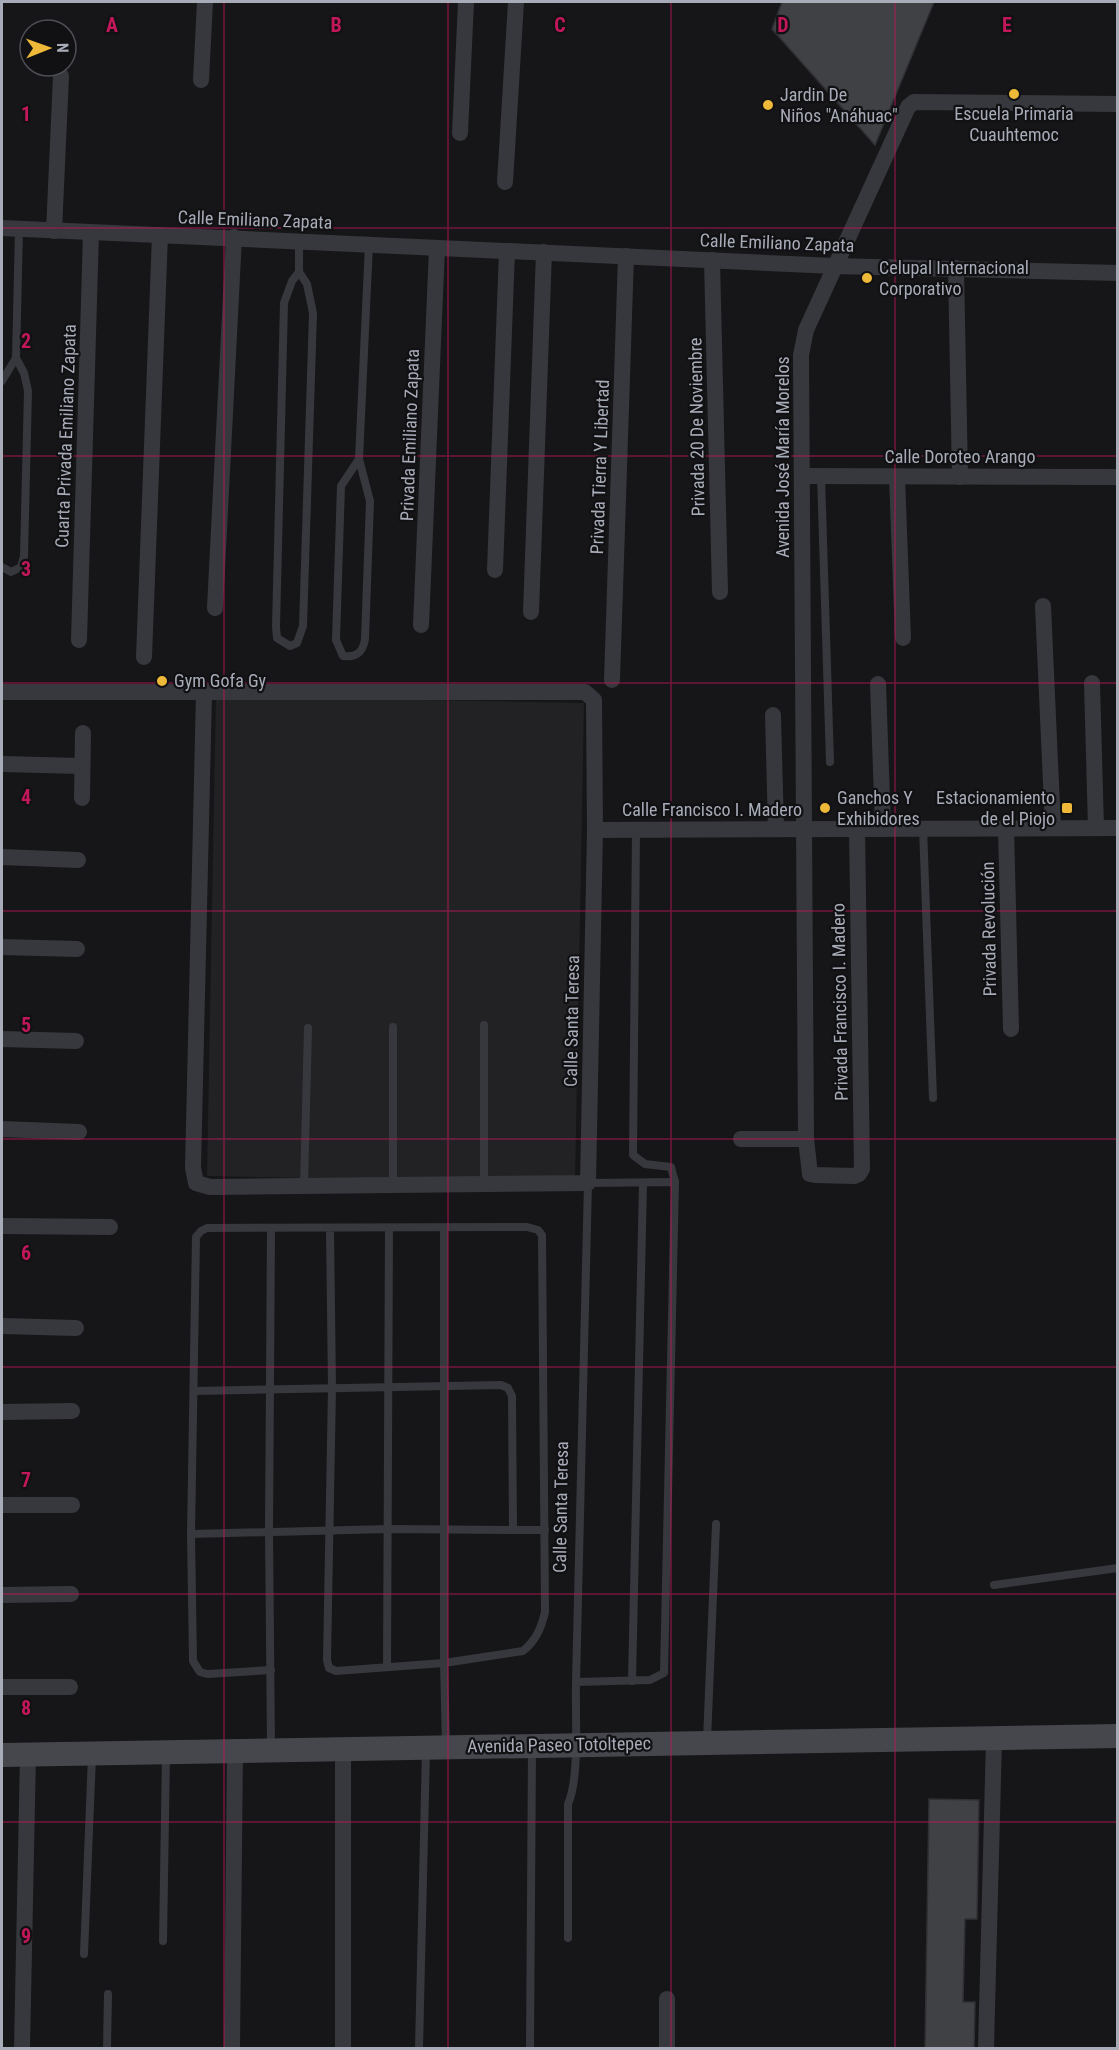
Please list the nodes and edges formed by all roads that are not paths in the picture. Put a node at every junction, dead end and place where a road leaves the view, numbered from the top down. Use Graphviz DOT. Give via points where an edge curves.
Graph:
graph roads {
  1 [pos="205,2"];
  2 [pos="466,2"];
  3 [pos="516,2"];
  4 [pos="61,78"];
  5 [pos="201,80"];
  6 [pos="1118,104"];
  7 [pos="460,133"];
  8 [pos="505,182"];
  9 [pos="2,228"];
  10 [pos="19,229"];
  11 [pos="54,231"];
  12 [pos="91,232"];
  13 [pos="160,235"];
  14 [pos="234,237"];
  15 [pos="299,242"];
  16 [pos="369,244"];
  17 [pos="437,248"];
  18 [pos="507,251"];
  19 [pos="544,252"];
  20 [pos="626,256"];
  21 [pos="712,260"];
  22 [pos="834,266"];
  23 [pos="956,268"];
  24 [pos="299,272"];
  25 [pos="1118,273"];
  26 [pos="16,358"];
  27 [pos="2,381"];
  28 [pos="359,459"];
  29 [pos="802,476"];
  30 [pos="821,476"];
  31 [pos="897,477"];
  32 [pos="960,477"];
  33 [pos="1118,477"];
  34 [pos="2,567"];
  35 [pos="495,570"];
  36 [pos="720,592"];
  37 [pos="1043,606"];
  38 [pos="215,608"];
  39 [pos="531,612"];
  40 [pos="421,625"];
  41 [pos="903,638"];
  42 [pos="79,640"];
  43 [pos="144,657"];
  44 [pos="612,680"];
  45 [pos="1092,683"];
  46 [pos="878,684"];
  47 [pos="2,692"];
  48 [pos="204,693"];
  49 [pos="773,715"];
  50 [pos="83,733"];
  51 [pos="830,762"];
  52 [pos="2,764"];
  53 [pos="81,766"];
  54 [pos="82,798"];
  55 [pos="806,828"];
  56 [pos="857,828"];
  57 [pos="883,828"];
  58 [pos="923,828"];
  59 [pos="1006,828"];
  60 [pos="1053,828"];
  61 [pos="1096,828"];
  62 [pos="1118,828"];
  63 [pos="776,829"];
  64 [pos="595,830"];
  65 [pos="636,830"];
  66 [pos="2,857"];
  67 [pos="78,860"];
  68 [pos="2,947"];
  69 [pos="77,949"];
  70 [pos="484,1025"];
  71 [pos="393,1027"];
  72 [pos="308,1028"];
  73 [pos="1011,1029"];
  74 [pos="2,1039"];
  75 [pos="76,1041"];
  76 [pos="933,1098"];
  77 [pos="2,1129"];
  78 [pos="79,1131"];
  79 [pos="741,1139"];
  80 [pos="806,1139"];
  81 [pos="859,1174"];
  82 [pos="675,1182"];
  83 [pos="588,1183"];
  84 [pos="644,1183"];
  85 [pos="393,1185"];
  86 [pos="484,1185"];
  87 [pos="304,1186"];
  88 [pos="2,1226"];
  89 [pos="110,1227"];
  90 [pos="330,1228"];
  91 [pos="389,1228"];
  92 [pos="444,1228"];
  93 [pos="271,1229"];
  94 [pos="2,1326"];
  95 [pos="76,1328"];
  96 [pos="445,1386"];
  97 [pos="389,1387"];
  98 [pos="332,1388"];
  99 [pos="271,1389"];
  100 [pos="194,1391"];
  101 [pos="72,1411"];
  102 [pos="2,1412"];
  103 [pos="2,1505"];
  104 [pos="72,1505"];
  105 [pos="716,1524"];
  106 [pos="388,1529"];
  107 [pos="329,1530"];
  108 [pos="444,1530"];
  109 [pos="513,1530"];
  110 [pos="545,1530"];
  111 [pos="269,1531"];
  112 [pos="191,1534"];
  113 [pos="1118,1568"];
  114 [pos="994,1585"];
  115 [pos="71,1594"];
  116 [pos="2,1595"];
  117 [pos="444,1663"];
  118 [pos="387,1667"];
  119 [pos="270,1670"];
  120 [pos="632,1681"];
  121 [pos="576,1682"];
  122 [pos="70,1686"];
  123 [pos="2,1687"];
  124 [pos="1118,1736"];
  125 [pos="994,1739"];
  126 [pos="707,1744"];
  127 [pos="436,1746"];
  128 [pos="532,1746"];
  129 [pos="574,1746"];
  130 [pos="343,1748"];
  131 [pos="235,1749"];
  132 [pos="271,1749"];
  133 [pos="166,1751"];
  134 [pos="93,1753"];
  135 [pos="28,1754"];
  136 [pos="2,1755"];
  137 [pos="568,1938"];
  138 [pos="164,1941"];
  139 [pos="84,1954"];
  140 [pos="108,1994"];
  141 [pos="667,1999"];
  142 [pos="22,2049"];
  143 [pos="107,2049"];
  144 [pos="232,2049"];
  145 [pos="344,2049"];
  146 [pos="419,2049"];
  147 [pos="530,2049"];
  148 [pos="667,2049"];
  149 [pos="986,2049"];
  1 -- 5 [label="street"];
  2 -- 7 [label="street"];
  3 -- 8 [label="street"];
  4 -- 11 [label="street"];
  6 -- 22 [label="street, Avenida José María Morelos" via="923,100 908,108"];
  9 -- 10 [label="street, Calle Emiliano Zapata"];
  10 -- 11 [label="street, Calle Emiliano Zapata"];
  10 -- 26 [label="lane"];
  11 -- 12 [label="street, Calle Emiliano Zapata"];
  12 -- 13 [label="street, Calle Emiliano Zapata"];
  12 -- 42 [label="street, Cuarta Privada Emiliano Zapata"];
  13 -- 14 [label="street, Calle Emiliano Zapata"];
  13 -- 43 [label="street"];
  14 -- 15 [label="street, Calle Emiliano Zapata"];
  14 -- 38 [label="street"];
  15 -- 16 [label="street, Calle Emiliano Zapata"];
  15 -- 24 [label="lane"];
  16 -- 17 [label="street, Calle Emiliano Zapata"];
  16 -- 28 [label="lane"];
  17 -- 18 [label="street, Calle Emiliano Zapata"];
  17 -- 40 [label="street, Privada Emiliano Zapata"];
  18 -- 19 [label="street, Calle Emiliano Zapata"];
  18 -- 35 [label="street"];
  19 -- 20 [label="street, Calle Emiliano Zapata"];
  19 -- 39 [label="street"];
  20 -- 21 [label="street, Calle Emiliano Zapata"];
  20 -- 44 [label="street, Privada Tierra Y Libertad"];
  21 -- 22 [label="street, Calle Emiliano Zapata"];
  21 -- 36 [label="street, Privada 20 De Noviembre"];
  22 -- 23 [label="street, Calle Emiliano Zapata"];
  22 -- 29 [label="street, Avenida José María Morelos" via="802,341"];
  23 -- 25 [label="street, Calle Emiliano Zapata"];
  23 -- 32 [label="street"];
  24 -- 24 [label="lane" via="284,303 277,580 277,638 290,646 297,643 303,626 313,313 307,284"];
  26 -- 27 [label="lane"];
  26 -- 34 [label="lane" via="28,392 24,556 21,567 11,572"];
  28 -- 28 [label="lane" via="370,501 365,639 364,648 351,657 343,656 336,640 340,500 346,475"];
  29 -- 30 [label="street, Calle Doroteo Arango"];
  29 -- 55 [label="street, Avenida José María Morelos"];
  30 -- 31 [label="street, Calle Doroteo Arango"];
  30 -- 51 [label="lane"];
  31 -- 32 [label="street, Calle Doroteo Arango"];
  31 -- 41 [label="street"];
  32 -- 33 [label="street, Calle Doroteo Arango"];
  37 -- 60 [label="street"];
  45 -- 61 [label="street"];
  46 -- 57 [label="street"];
  47 -- 48 [label="street, Calle Santa Teresa"];
  48 -- 64 [label="street, Calle Santa Teresa" via="585,692 594,700"];
  48 -- 87 [label="street" via="193,1168 196,1183 210,1187"];
  49 -- 63 [label="street"];
  50 -- 53 [label="street"];
  52 -- 53 [label="street"];
  53 -- 54 [label="street"];
  55 -- 56 [label="street, Calle Francisco I. Madero"];
  55 -- 63 [label="street, Calle Francisco I. Madero"];
  55 -- 80 [label="street, Avenida José María Morelos"];
  56 -- 57 [label="street, Calle Francisco I. Madero"];
  56 -- 81 [label="street, Privada Francisco I. Madero" via="862,1169"];
  57 -- 58 [label="street, Calle Francisco I. Madero"];
  58 -- 59 [label="street, Calle Francisco I. Madero"];
  58 -- 76 [label="lane"];
  59 -- 60 [label="street, Calle Francisco I. Madero"];
  59 -- 73 [label="street, Privada Revolución"];
  60 -- 61 [label="street, Calle Francisco I. Madero"];
  61 -- 62 [label="street, Calle Francisco I. Madero"];
  63 -- 65 [label="street, Calle Francisco I. Madero"];
  64 -- 65 [label="street, Calle Francisco I. Madero"];
  64 -- 83 [label="street, Calle Santa Teresa"];
  65 -- 82 [label="lane" via="633,1155 645,1164 671,1167"];
  66 -- 67 [label="street"];
  68 -- 69 [label="street"];
  70 -- 86 [label="lane"];
  71 -- 85 [label="lane"];
  72 -- 87 [label="lane"];
  74 -- 75 [label="street"];
  77 -- 78 [label="street"];
  79 -- 80 [label="street"];
  80 -- 81 [label="street, Avenida José María Morelos" via="810,1174"];
  82 -- 84 [label="lane"];
  82 -- 120 [label="lane" via="664,1673 650,1680"];
  83 -- 84 [label="lane"];
  83 -- 86 [label="street"];
  83 -- 121 [label="lane, Calle Santa Teresa"];
  84 -- 120 [label="lane"];
  85 -- 86 [label="street"];
  85 -- 87 [label="street"];
  88 -- 89 [label="street"];
  90 -- 91 [label="lane"];
  90 -- 93 [label="lane"];
  90 -- 98 [label="lane"];
  91 -- 92 [label="lane"];
  91 -- 97 [label="lane"];
  92 -- 96 [label="lane"];
  92 -- 110 [label="lane" via="527,1227 542,1235"];
  93 -- 99 [label="lane"];
  93 -- 100 [label="lane" via="207,1228 196,1237"];
  94 -- 95 [label="street"];
  96 -- 97 [label="lane"];
  96 -- 108 [label="lane"];
  96 -- 109 [label="lane" via="501,1386 512,1396"];
  97 -- 98 [label="lane"];
  97 -- 106 [label="lane"];
  98 -- 99 [label="lane"];
  98 -- 107 [label="lane"];
  99 -- 100 [label="lane"];
  99 -- 111 [label="lane"];
  100 -- 112 [label="lane"];
  101 -- 102 [label="street"];
  103 -- 104 [label="street"];
  105 -- 126 [label="lane"];
  106 -- 107 [label="lane"];
  106 -- 108 [label="lane"];
  106 -- 118 [label="lane"];
  107 -- 111 [label="lane"];
  107 -- 118 [label="lane" via="329,1668 336,1671"];
  108 -- 109 [label="lane"];
  108 -- 117 [label="lane"];
  109 -- 110 [label="lane"];
  110 -- 117 [label="lane" via="545,1612 533,1642 523,1651"];
  111 -- 112 [label="lane"];
  111 -- 119 [label="lane"];
  112 -- 119 [label="lane" via="196,1667 207,1674"];
  113 -- 114 [label="lane"];
  115 -- 116 [label="street"];
  117 -- 118 [label="lane"];
  117 -- 127 [label="lane"];
  119 -- 132 [label="lane"];
  120 -- 121 [label="lane"];
  121 -- 129 [label="lane, Calle Santa Teresa"];
  122 -- 123 [label="street"];
  124 -- 125 [label="main road, Avenida Paseo Totoltepec"];
  125 -- 126 [label="main road, Avenida Paseo Totoltepec"];
  125 -- 149 [label="street"];
  126 -- 129 [label="main road, Avenida Paseo Totoltepec"];
  127 -- 128 [label="main road, Avenida Paseo Totoltepec"];
  127 -- 130 [label="main road, Avenida Paseo Totoltepec"];
  127 -- 146 [label="lane"];
  128 -- 129 [label="main road, Avenida Paseo Totoltepec"];
  128 -- 147 [label="lane"];
  129 -- 137 [label="lane, Calle Santa Teresa" via="573,1793 568,1804"];
  130 -- 132 [label="main road, Avenida Paseo Totoltepec"];
  130 -- 145 [label="street"];
  131 -- 132 [label="main road, Avenida Paseo Totoltepec"];
  131 -- 133 [label="main road, Avenida Paseo Totoltepec"];
  131 -- 144 [label="street"];
  133 -- 134 [label="main road, Avenida Paseo Totoltepec"];
  133 -- 138 [label="lane"];
  134 -- 135 [label="main road, Avenida Paseo Totoltepec"];
  134 -- 139 [label="lane"];
  135 -- 136 [label="main road, Avenida Paseo Totoltepec"];
  135 -- 142 [label="street"];
  140 -- 143 [label="lane"];
  141 -- 148 [label="street"];
}
